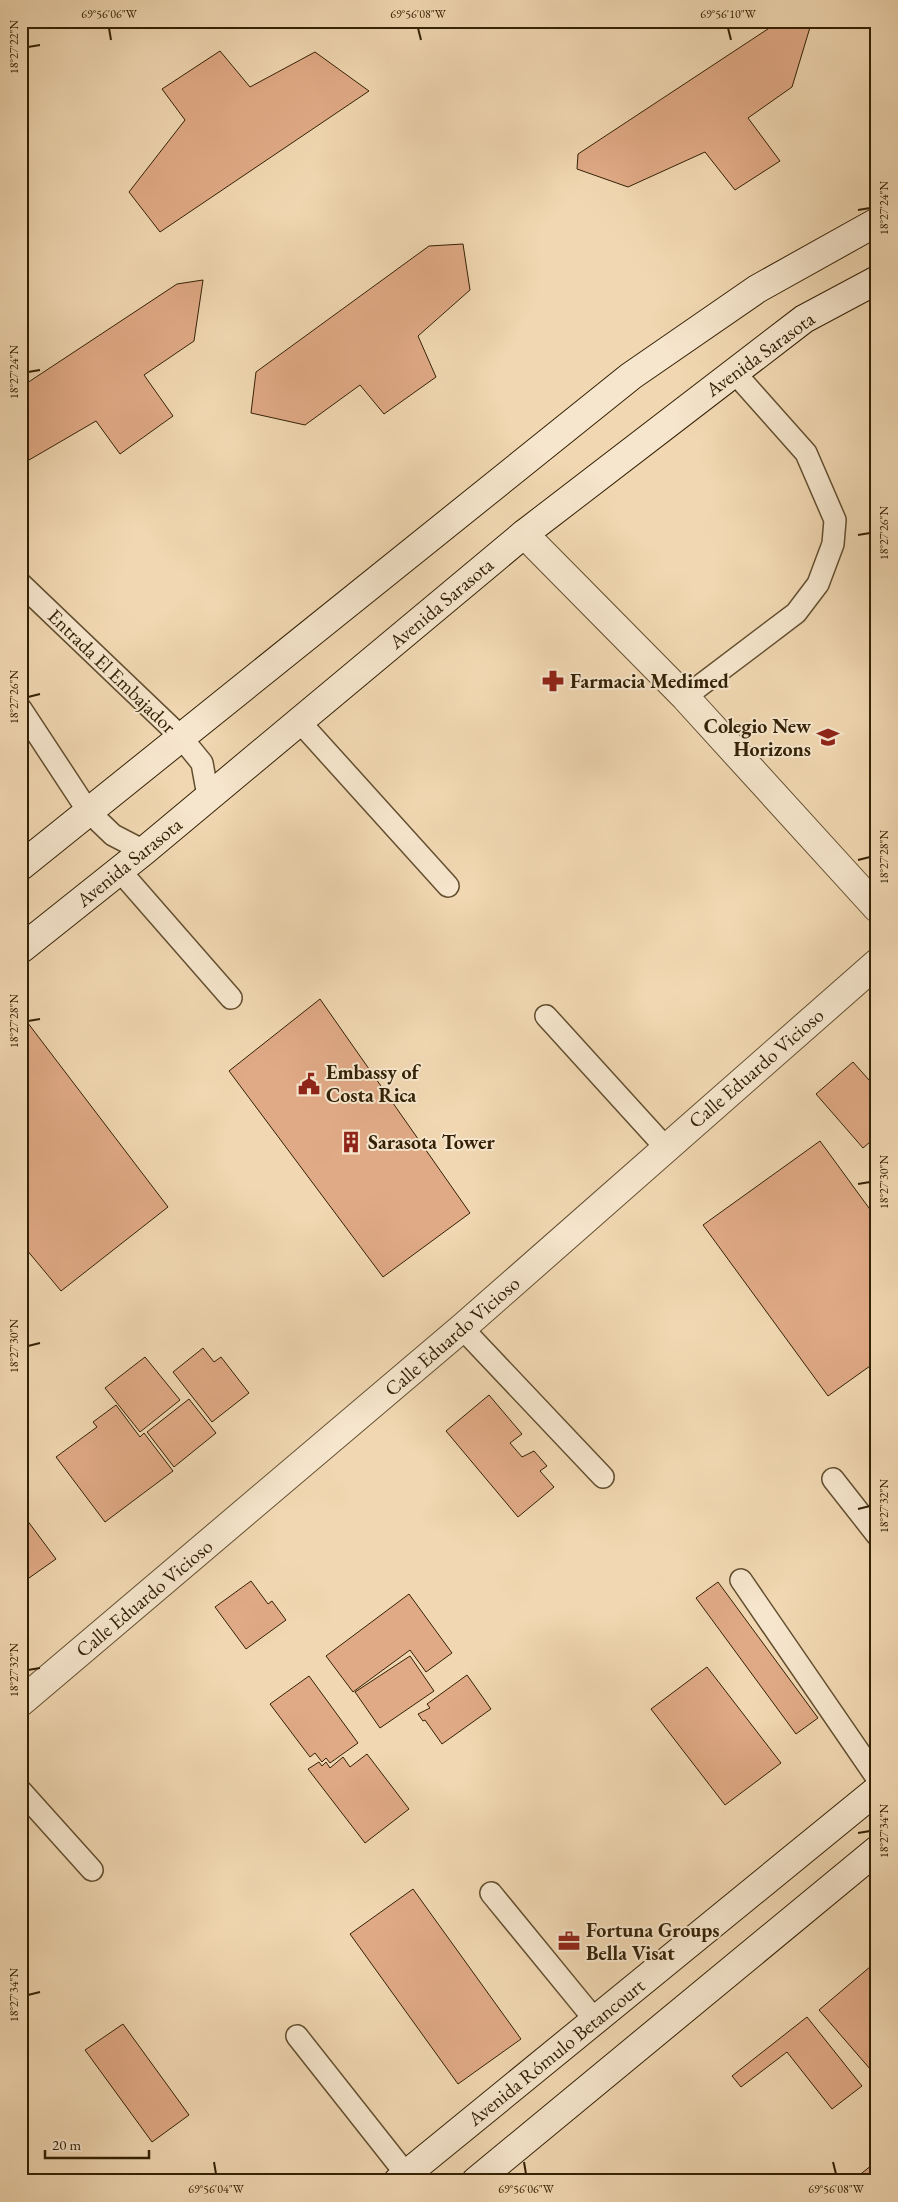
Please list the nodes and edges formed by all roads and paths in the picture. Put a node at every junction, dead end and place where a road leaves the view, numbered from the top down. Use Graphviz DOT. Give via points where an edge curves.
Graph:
graph roads {
  1 [pos="877,222"];
  2 [pos="877,280"];
  3 [pos="734,372"];
  4 [pos="524,534"];
  5 [pos="21,584"];
  6 [pos="686,697"];
  7 [pos="21,709"];
  8 [pos="299,721"];
  9 [pos="180,736"];
  10 [pos="208,796"];
  11 [pos="88,811"];
  12 [pos="144,851"];
  13 [pos="21,866"];
  14 [pos="120,871"];
  15 [pos="448,886"];
  16 [pos="877,908"];
  17 [pos="21,949"];
  18 [pos="877,963"];
  19 [pos="231,998"];
  20 [pos="546,1016"];
  21 [pos="666,1148"];
  22 [pos="462,1328"];
  23 [pos="603,1477"];
  24 [pos="833,1479"];
  25 [pos="877,1535"];
  26 [pos="741,1580"];
  27 [pos="21,1702"];
  28 [pos="877,1778"];
  29 [pos="877,1790"];
  30 [pos="21,1791"];
  31 [pos="877,1850"];
  32 [pos="92,1870"];
  33 [pos="491,1893"];
  34 [pos="595,2020"];
  35 [pos="297,2036"];
  36 [pos="402,2177"];
  37 [pos="476,2181"];
  1 -- 9 [label="main road" via="757,289 631,376"];
  2 -- 3 [label="main road, Avenida Sarasota" via="804,319"];
  3 -- 4 [label="main road, Avenida Sarasota"];
  3 -- 6 [label="lane" via="806,453 834,520 833,544 818,584 796,613"];
  4 -- 6 [label="main road"];
  4 -- 8 [label="main road, Avenida Sarasota"];
  5 -- 9 [label="lane, Entrada El Embajador"];
  6 -- 16 [label="main road"];
  7 -- 11 [label="lane"];
  8 -- 10 [label="main road, Avenida Sarasota"];
  8 -- 15 [label="lane"];
  9 -- 10 [label="lane, Entrada El Embajador" via="202,763"];
  9 -- 11 [label="main road"];
  10 -- 12 [label="main road, Avenida Sarasota"];
  11 -- 12 [label="lane" via="113,835"];
  11 -- 13 [label="main road"];
  12 -- 14 [label="main road, Avenida Sarasota"];
  14 -- 17 [label="main road, Avenida Sarasota"];
  14 -- 19 [label="lane"];
  18 -- 21 [label="main road, Calle Eduardo Vicioso"];
  20 -- 21 [label="lane"];
  21 -- 22 [label="main road, Calle Eduardo Vicioso"];
  22 -- 23 [label="lane"];
  22 -- 27 [label="main road, Calle Eduardo Vicioso"];
  24 -- 25 [label="lane"];
  26 -- 28 [label="lane"];
  29 -- 34 [label="main road, Avenida Rómulo Betancourt"];
  30 -- 32 [label="lane"];
  31 -- 37 [label="main road"];
  33 -- 34 [label="lane"];
  34 -- 36 [label="main road, Avenida Rómulo Betancourt"];
  35 -- 36 [label="lane"];
}
